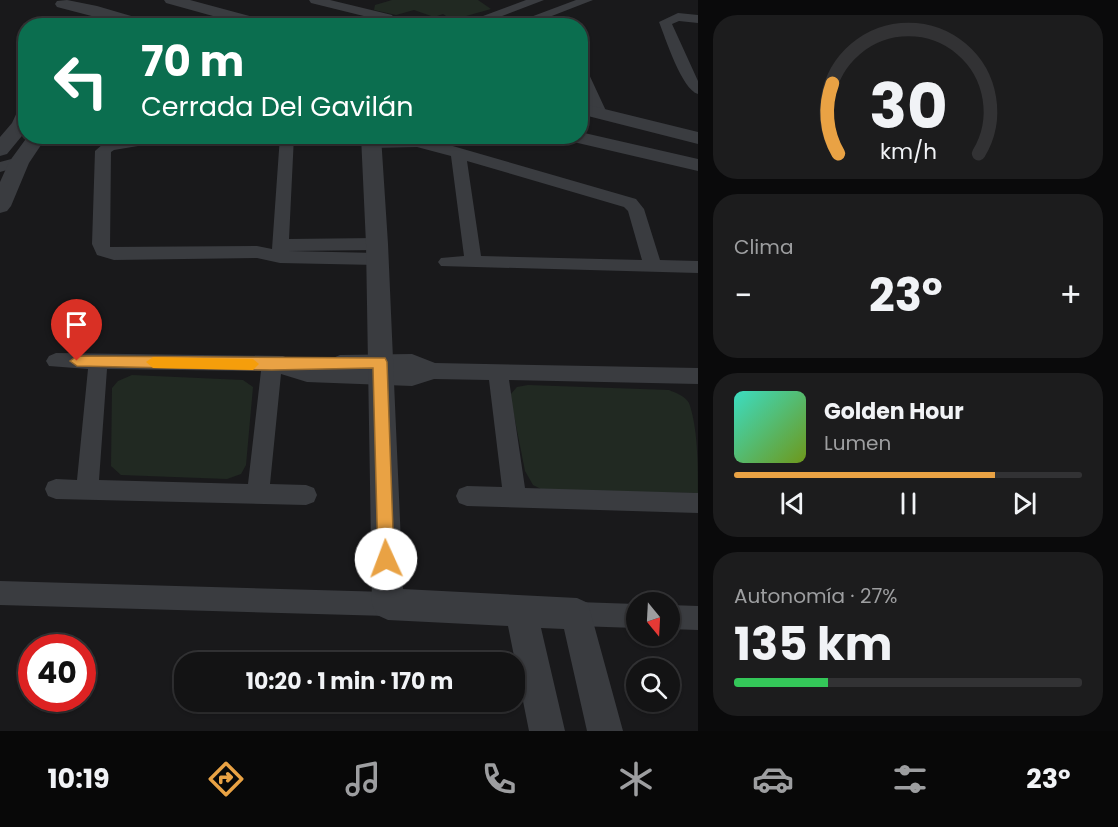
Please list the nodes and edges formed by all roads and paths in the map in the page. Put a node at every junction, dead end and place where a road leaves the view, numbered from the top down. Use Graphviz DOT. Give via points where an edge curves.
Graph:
graph roads {
  1 [pos="175,0"];
  2 [pos="315,0"];
  3 [pos="367,0"];
  4 [pos="497,0"];
  5 [pos="538,0"];
  6 [pos="587,0"];
  7 [pos="343,7"];
  8 [pos="63,8"];
  9 [pos="510,9"];
  10 [pos="554,11"];
  11 [pos="89,14"];
  12 [pos="121,18"];
  13 [pos="240,18"];
  14 [pos="388,18"];
  15 [pos="485,18"];
  16 [pos="535,18"];
  17 [pos="557,18"];
  18 [pos="698,19"];
  19 [pos="588,87"];
  20 [pos="698,90"];
  21 [pos="588,110"];
  22 [pos="600,113"];
  23 [pos="18,128"];
  24 [pos="698,138"];
  25 [pos="588,140"];
  26 [pos="30,144"];
  27 [pos="122,144"];
  28 [pos="287,144"];
  29 [pos="372,144"];
  30 [pos="427,144"];
  31 [pos="0,150"];
  32 [pos="458,154"];
  33 [pos="9,165"];
  34 [pos="698,165"];
  35 [pos="0,206"];
  36 [pos="281,251"];
  37 [pos="377,251"];
  38 [pos="447,262"];
  39 [pos="473,262"];
  40 [pos="653,266"];
  41 [pos="698,267"];
  42 [pos="56,361"];
  43 [pos="98,362"];
  44 [pos="272,364"];
  45 [pos="380,369"];
  46 [pos="498,373"];
  47 [pos="698,376"];
  48 [pos="56,489"];
  49 [pos="87,490"];
  50 [pos="258,494"];
  51 [pos="306,495"];
  52 [pos="467,496"];
  53 [pos="515,498"];
  54 [pos="698,503"];
  55 [pos="0,593"];
  56 [pos="388,604"];
  57 [pos="521,612"];
  58 [pos="577,614"];
  59 [pos="626,616"];
  60 [pos="680,617"];
  61 [pos="698,618"];
  62 [pos="547,731"];
  63 [pos="605,731"];
  1 -- 13 [label="street"];
  2 -- 7 [label="street"];
  3 -- 7 [label="street"];
  4 -- 9 [label="street"];
  5 -- 9 [label="street"];
  6 -- 10 [label="street"];
  7 -- 14 [label="street"];
  8 -- 11 [label="street"];
  9 -- 15 [label="street"];
  10 -- 16 [label="street"];
  10 -- 17 [label="street"];
  11 -- 12 [label="street"];
  18 -- 20 [label="street" via="678,16 665,22"];
  19 -- 22 [label="street"];
  21 -- 22 [label="street"];
  22 -- 24 [label="street"];
  23 -- 31 [label="street"];
  25 -- 34 [label="street"];
  26 -- 33 [label="street"];
  27 -- 36 [label="street" via="103,151 103,251"];
  28 -- 36 [label="street"];
  29 -- 37 [label="street"];
  30 -- 32 [label="street"];
  32 -- 39 [label="street"];
  32 -- 40 [label="street" via="630,203 636,209"];
  33 -- 35 [label="street"];
  36 -- 37 [label="street"];
  37 -- 45 [label="street"];
  38 -- 39 [label="street"];
  39 -- 40 [label="street"];
  40 -- 41 [label="street"];
  42 -- 43 [label="street"];
  43 -- 44 [label="street"];
  43 -- 49 [label="street"];
  44 -- 45 [label="street" via="307,374"];
  44 -- 50 [label="street"];
  45 -- 46 [label="street" via="412,378 434,371"];
  45 -- 56 [label="street"];
  46 -- 47 [label="street"];
  46 -- 53 [label="street"];
  48 -- 49 [label="street"];
  49 -- 50 [label="street"];
  50 -- 51 [label="street"];
  52 -- 53 [label="street"];
  53 -- 54 [label="street"];
  55 -- 56 [label="street"];
  56 -- 57 [label="street"];
  57 -- 58 [label="street"];
  57 -- 62 [label="street"];
  58 -- 59 [label="street"];
  58 -- 63 [label="street"];
  60 -- 61 [label="street"];
}
